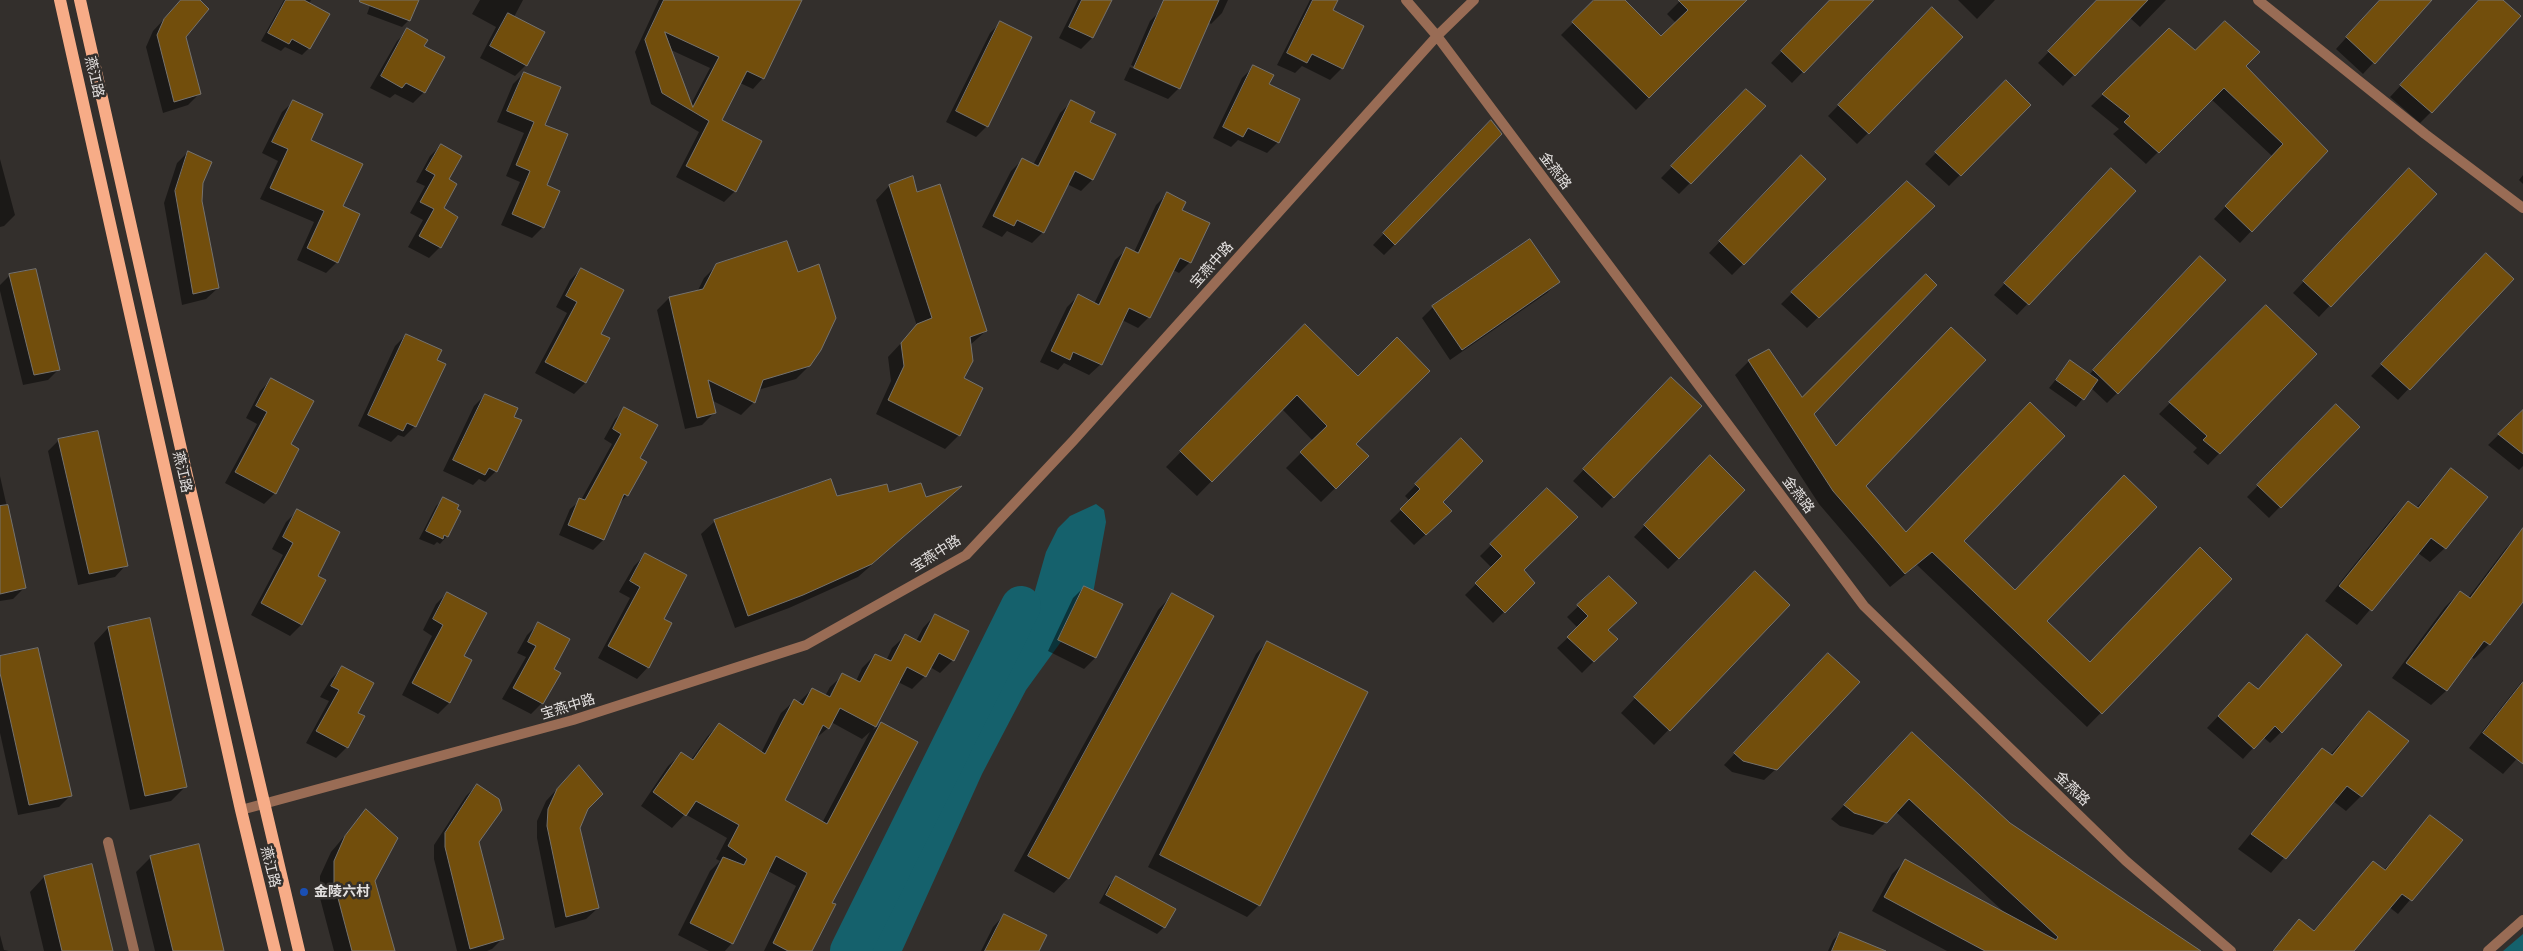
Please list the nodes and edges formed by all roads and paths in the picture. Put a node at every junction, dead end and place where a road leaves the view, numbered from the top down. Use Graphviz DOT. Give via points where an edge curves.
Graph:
graph roads {
  1 [pos="60,0"];
  2 [pos="80,0"];
  3 [pos="1406,0"];
  4 [pos="1474,0"];
  5 [pos="2258,0"];
  6 [pos="1437,36"];
  7 [pos="2523,208"];
  8 [pos="263,804"];
  9 [pos="241,810"];
  10 [pos="108,842"];
  11 [pos="2523,920"];
  12 [pos="134,951"];
  13 [pos="275,951"];
  14 [pos="299,951"];
  15 [pos="2230,951"];
  16 [pos="2488,951"];
  1 -- 9 [label="main road, 燕江路"];
  2 -- 8 [label="main road"];
  3 -- 6 [label="street, 金燕路"];
  4 -- 6 [label="street, 宝燕中路"];
  5 -- 7 [label="street"];
  6 -- 8 [label="street, 宝燕中路" via="1080,434 966,555 806,645 573,720"];
  6 -- 15 [label="street, 金燕路" via="1864,606 2126,861"];
  8 -- 9 [label="street, 宝燕中路"];
  8 -- 14 [label="main road"];
  9 -- 13 [label="main road, 燕江路"];
  10 -- 12 [label="street"];
  11 -- 16 [label="street"];
}
